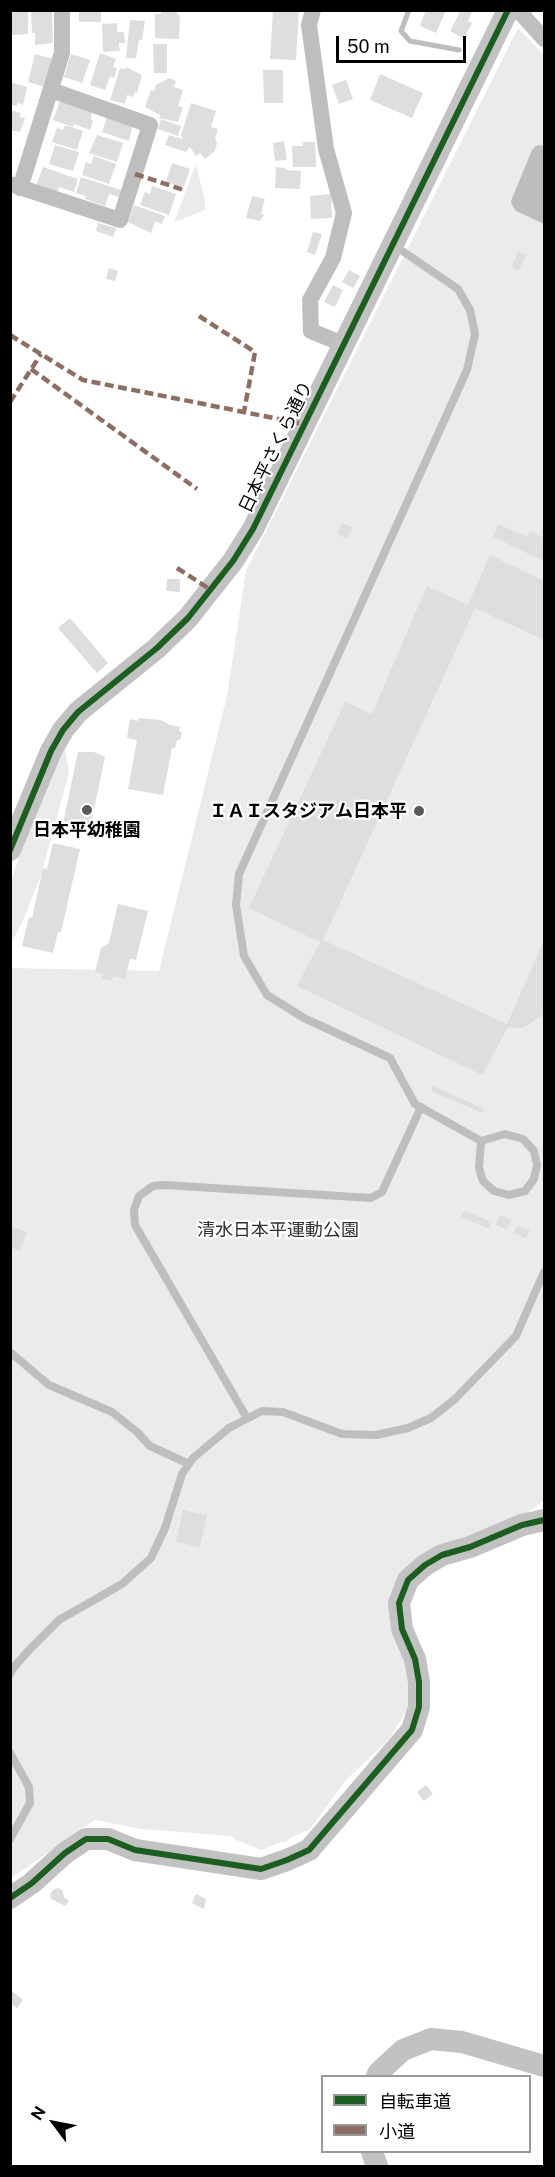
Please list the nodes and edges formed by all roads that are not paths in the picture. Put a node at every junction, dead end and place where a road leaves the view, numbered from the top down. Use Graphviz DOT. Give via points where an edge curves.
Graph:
graph roads {
  1 [pos="62,10"];
  2 [pos="313,10"];
  3 [pos="508,10"];
  4 [pos="518,10"];
  5 [pos="544,39"];
  6 [pos="51,90"];
  7 [pos="15,186"];
  8 [pos="392,244"];
  9 [pos="343,344"];
  10 [pos="10,850"];
  11 [pos="421,1107"];
  12 [pos="481,1141"];
  13 [pos="544,1272"];
  14 [pos="10,1352"];
  15 [pos="247,1418"];
  16 [pos="189,1464"];
  17 [pos="544,1520"];
  18 [pos="10,1656"];
  19 [pos="20,1660"];
  20 [pos="10,1674"];
  21 [pos="10,1753"];
  22 [pos="10,1839"];
  23 [pos="10,1898"];
  24 [pos="544,2066"];
  25 [pos="378,2075"];
  1 -- 6 [label="street" via="62,53"];
  2 -- 9 [label="street" via="309,25 326,149 344,213 333,258 310,300 311,331"];
  3 -- 8 [label="street, 日本平さくら通り"];
  4 -- 5 [label="street"];
  6 -- 7 [label="street"];
  6 -- 7 [label="street" via="150,125 120,220"];
  8 -- 9 [label="street, 日本平さくら通り"];
  8 -- 11 [label="lane" via="458,289 470,310 475,334 467,370 239,874 236,904 244,956 267,995 304,1018 390,1058"];
  9 -- 10 [label="street, 日本平さくら通り" via="253,529 233,561 188,618 78,712 63,730"];
  11 -- 12 [label="lane"];
  11 -- 15 [label="lane" via="382,1192 371,1198 165,1185 153,1186 139,1196 134,1210 135,1226"];
  12 -- 12 [label="lane" via="505,1134 523,1139 534,1151 534,1179 525,1191 509,1195 494,1191 483,1181 479,1168"];
  13 -- 15 [label="lane" via="516,1336 431,1418 376,1435 342,1434 283,1412 262,1410"];
  14 -- 16 [label="lane" via="49,1385 112,1412 150,1446"];
  15 -- 16 [label="lane" via="229,1428"];
  16 -- 19 [label="lane" via="151,1558 122,1584 60,1620"];
  17 -- 23 [label="street" via="442,1555 408,1580 399,1603 402,1629 415,1659 419,1682 419,1707 412,1730 309,1850 261,1869 135,1850 108,1839 86,1839"];
  18 -- 19 [label="lane"];
  19 -- 20 [label="lane"];
  21 -- 22 [label="lane" via="29,1787 30,1803"];
  24 -- 25 [label="street" via="462,2042 431,2039 403,2050"];
}
